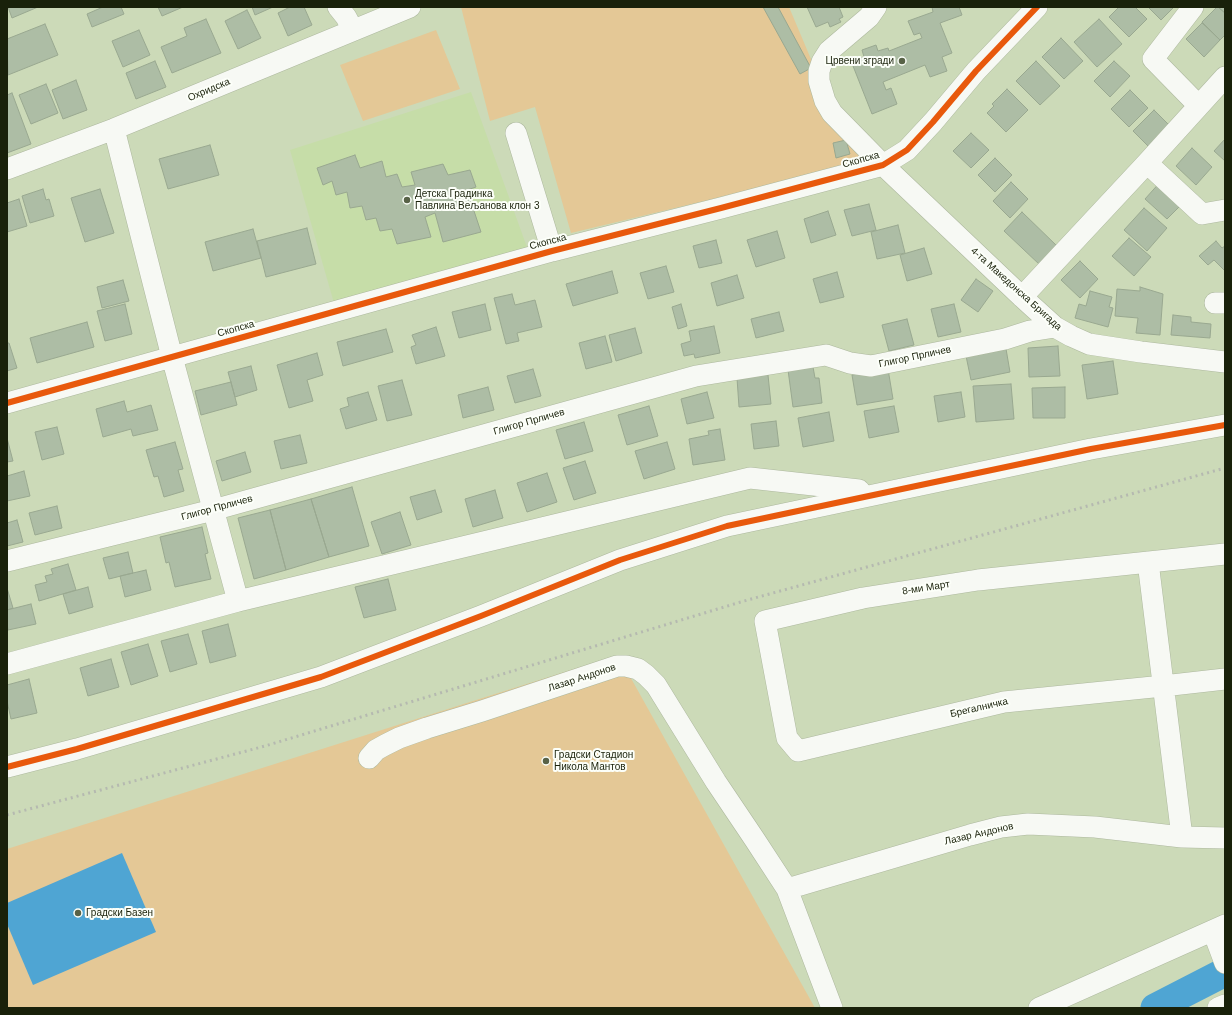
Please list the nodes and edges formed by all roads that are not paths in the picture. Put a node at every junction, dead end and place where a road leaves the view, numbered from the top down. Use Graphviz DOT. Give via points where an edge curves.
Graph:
graph roads {
  1 [pos="338,7"];
  2 [pos="410,7"];
  3 [pos="876,7"];
  4 [pos="1037,7"];
  5 [pos="1193,7"];
  6 [pos="353,30"];
  7 [pos="1225,77"];
  8 [pos="1198,105"];
  9 [pos="114,129"];
  10 [pos="516,133"];
  11 [pos="1147,163"];
  12 [pos="883,165"];
  13 [pos="7,169"];
  14 [pos="1225,210"];
  15 [pos="552,251"];
  16 [pos="1022,297"];
  17 [pos="1056,327"];
  18 [pos="172,357"];
  19 [pos="1225,362"];
  20 [pos="7,403"];
  21 [pos="1225,425"];
  22 [pos="864,497"];
  23 [pos="214,510"];
  24 [pos="1225,554"];
  25 [pos="7,561"];
  26 [pos="1148,562"];
  27 [pos="238,601"];
  28 [pos="7,664"];
  29 [pos="1225,679"];
  30 [pos="1163,686"];
  31 [pos="798,751"];
  32 [pos="369,758"];
  33 [pos="7,767"];
  34 [pos="1182,837"];
  35 [pos="1225,838"];
  36 [pos="787,889"];
  37 [pos="1219,928"];
  38 [pos="1225,964"];
  39 [pos="1225,1005"];
  40 [pos="832,1008"];
  41 [pos="1039,1008"];
  42 [pos="1218,1008"];
  1 -- 6 [label="street"];
  2 -- 6 [label="street, Охридска"];
  3 -- 12 [label="street, 4-та Македонска Бригада" via="869,17 829,51 822,62 819,81 832,113"];
  4 -- 12 [label="street, Скопска" via="976,71 907,150"];
  5 -- 8 [label="street" via="1153,59"];
  6 -- 9 [label="street, Охридска"];
  7 -- 8 [label="street"];
  8 -- 11 [label="street"];
  9 -- 13 [label="street, Охридска"];
  9 -- 18 [label="street"];
  10 -- 15 [label="street, Скопска"];
  11 -- 14 [label="street" via="1202,214"];
  11 -- 16 [label="street"];
  12 -- 15 [label="street, Скопска"];
  12 -- 16 [label="street, 4-та Македонска Бригада"];
  15 -- 18 [label="street, Скопска"];
  16 -- 17 [label="street, 4-та Македонска Бригада"];
  17 -- 19 [label="street, 4-та Македонска Бригада" via="1089,344"];
  17 -- 23 [label="street, Глигор Прличев" via="871,366 826,356 696,376"];
  18 -- 20 [label="street, Скопска"];
  18 -- 23 [label="street"];
  21 -- 22 [label="street" via="1091,449"];
  22 -- 27 [label="street" via="858,490 750,478"];
  22 -- 33 [label="street" via="727,526 620,560 321,677"];
  23 -- 25 [label="street, Глигор Прличев"];
  23 -- 27 [label="street"];
  24 -- 26 [label="street, 8-ми Март"];
  26 -- 30 [label="street"];
  26 -- 31 [label="street, 8-ми Март" via="978,580 871,597 765,621 787,738"];
  27 -- 28 [label="street"];
  29 -- 30 [label="street, Брегалничка"];
  30 -- 31 [label="street, Брегалничка" via="1004,702"];
  30 -- 34 [label="street"];
  32 -- 36 [label="street, Лазар Андонов" via="385,745 427,728 617,666 638,669 656,685"];
  34 -- 35 [label="street, Лазар Андонов"];
  34 -- 36 [label="street, Лазар Андонов" via="1095,827 1028,824 1008,826"];
  36 -- 40 [label="street, Лазар Андонов"];
  37 -- 38 [label="street"];
  37 -- 41 [label="street"];
  39 -- 42 [label="street"];
}
